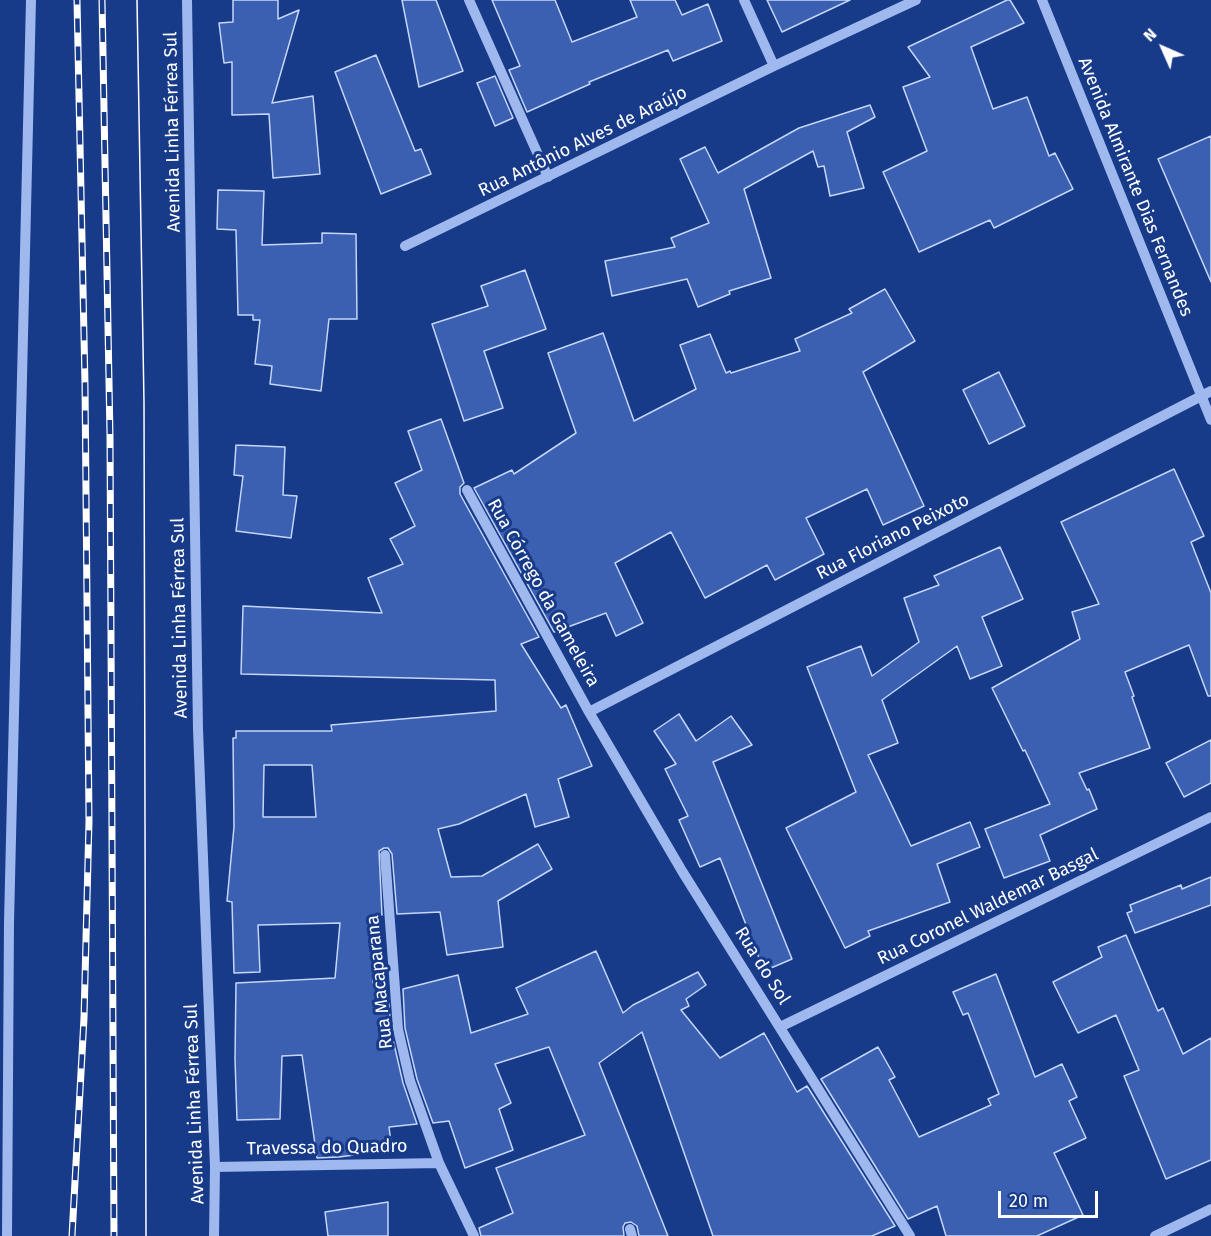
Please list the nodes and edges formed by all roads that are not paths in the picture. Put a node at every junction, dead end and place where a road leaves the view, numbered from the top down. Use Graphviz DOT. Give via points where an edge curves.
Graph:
graph roads {
  1 [pos="31,0"];
  2 [pos="187,0"];
  3 [pos="469,0"];
  4 [pos="744,0"];
  5 [pos="916,0"];
  6 [pos="1042,0"];
  7 [pos="774,66"];
  8 [pos="548,177"];
  9 [pos="405,246"];
  10 [pos="1206,393"];
  11 [pos="1211,420"];
  12 [pos="467,490"];
  13 [pos="590,712"];
  14 [pos="1211,817"];
  15 [pos="385,855"];
  16 [pos="5,923"];
  17 [pos="780,1027"];
  18 [pos="439,1163"];
  19 [pos="215,1167"];
  20 [pos="1211,1209"];
  21 [pos="7,1236"];
  22 [pos="214,1236"];
  23 [pos="474,1236"];
  24 [pos="910,1236"];
  25 [pos="1155,1236"];
  1 -- 16 [label="street"];
  2 -- 19 [label="street, Avenida Linha Férrea Sul" via="198,729"];
  3 -- 8 [label="street"];
  4 -- 7 [label="street"];
  5 -- 7 [label="street, Rua Antônio Alves de Araújo"];
  6 -- 10 [label="street, Avenida Almirante Dias Fernandes"];
  7 -- 8 [label="street, Rua Antônio Alves de Araújo"];
  8 -- 9 [label="street, Rua Antônio Alves de Araújo"];
  10 -- 11 [label="street, Avenida Almirante Dias Fernandes"];
  10 -- 13 [label="street, Rua Floriano Peixoto"];
  12 -- 13 [label="street, Rua Córrego da Gameleira"];
  13 -- 17 [label="street, Rua do Sol" via="682,871"];
  14 -- 17 [label="street, Rua Coronel Waldemar Basgal"];
  15 -- 18 [label="street, Rua Macaparana" via="398,1029 410,1081"];
  16 -- 21 [label="street"];
  17 -- 24 [label="street, Rua do Sol"];
  18 -- 19 [label="street, Travessa do Quadro"];
  18 -- 23 [label="street, Rua Macaparana"];
  19 -- 22 [label="street, Avenida Linha Férrea Sul"];
  20 -- 25 [label="street"];
}
